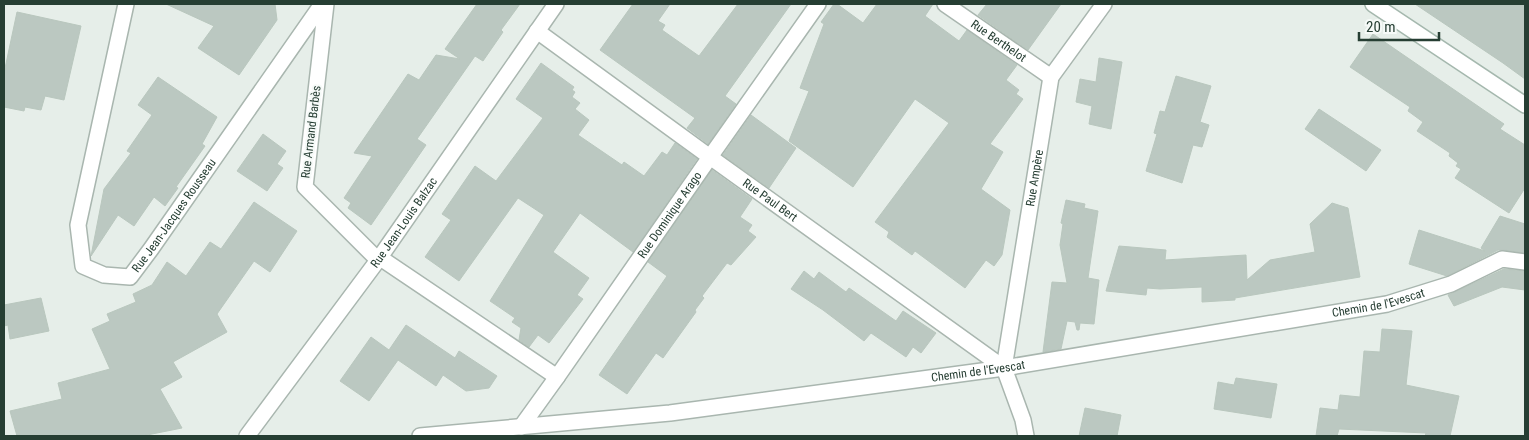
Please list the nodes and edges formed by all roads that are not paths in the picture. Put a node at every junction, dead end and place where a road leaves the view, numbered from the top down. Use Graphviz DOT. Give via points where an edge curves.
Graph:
graph roads {
  1 [pos="126,4"];
  2 [pos="556,4"];
  3 [pos="818,4"];
  4 [pos="945,4"];
  5 [pos="1104,4"];
  6 [pos="1373,4"];
  7 [pos="317,7"];
  8 [pos="537,31"];
  9 [pos="1051,77"];
  10 [pos="1525,105"];
  11 [pos="710,157"];
  12 [pos="378,259"];
  13 [pos="1525,262"];
  14 [pos="1004,368"];
  15 [pos="557,377"];
  16 [pos="521,427"];
  17 [pos="247,436"];
  18 [pos="420,436"];
  19 [pos="1026,436"];
  1 -- 7 [label="street, Rue Jean-Jacques Rousseau" via="78,225 83,266 104,275 130,277"];
  2 -- 8 [label="street, Rue Jean-Louis Balzac"];
  3 -- 11 [label="street, Rue Dominique Arago"];
  4 -- 9 [label="street, Rue Berthelot"];
  5 -- 9 [label="street, Rue Ampère"];
  6 -- 10 [label="street"];
  7 -- 12 [label="street, Rue Armand Barbès" via="305,187"];
  8 -- 11 [label="street, Rue Paul Bert"];
  8 -- 12 [label="street, Rue Jean-Louis Balzac"];
  9 -- 14 [label="street, Rue Ampère"];
  11 -- 14 [label="street, Rue Paul Bert"];
  11 -- 15 [label="street, Rue Dominique Arago"];
  12 -- 15 [label="street, Rue Armand Barbès"];
  12 -- 17 [label="street, Rue Jean-Louis Balzac"];
  13 -- 14 [label="street, Chemin de l'Evescat" via="1502,259 1451,284 1387,304"];
  14 -- 16 [label="street, Chemin de l'Evescat" via="670,413"];
  14 -- 19 [label="street"];
  15 -- 16 [label="street, Rue Dominique Arago"];
  16 -- 18 [label="street, Chemin de l'Evescat"];
}
